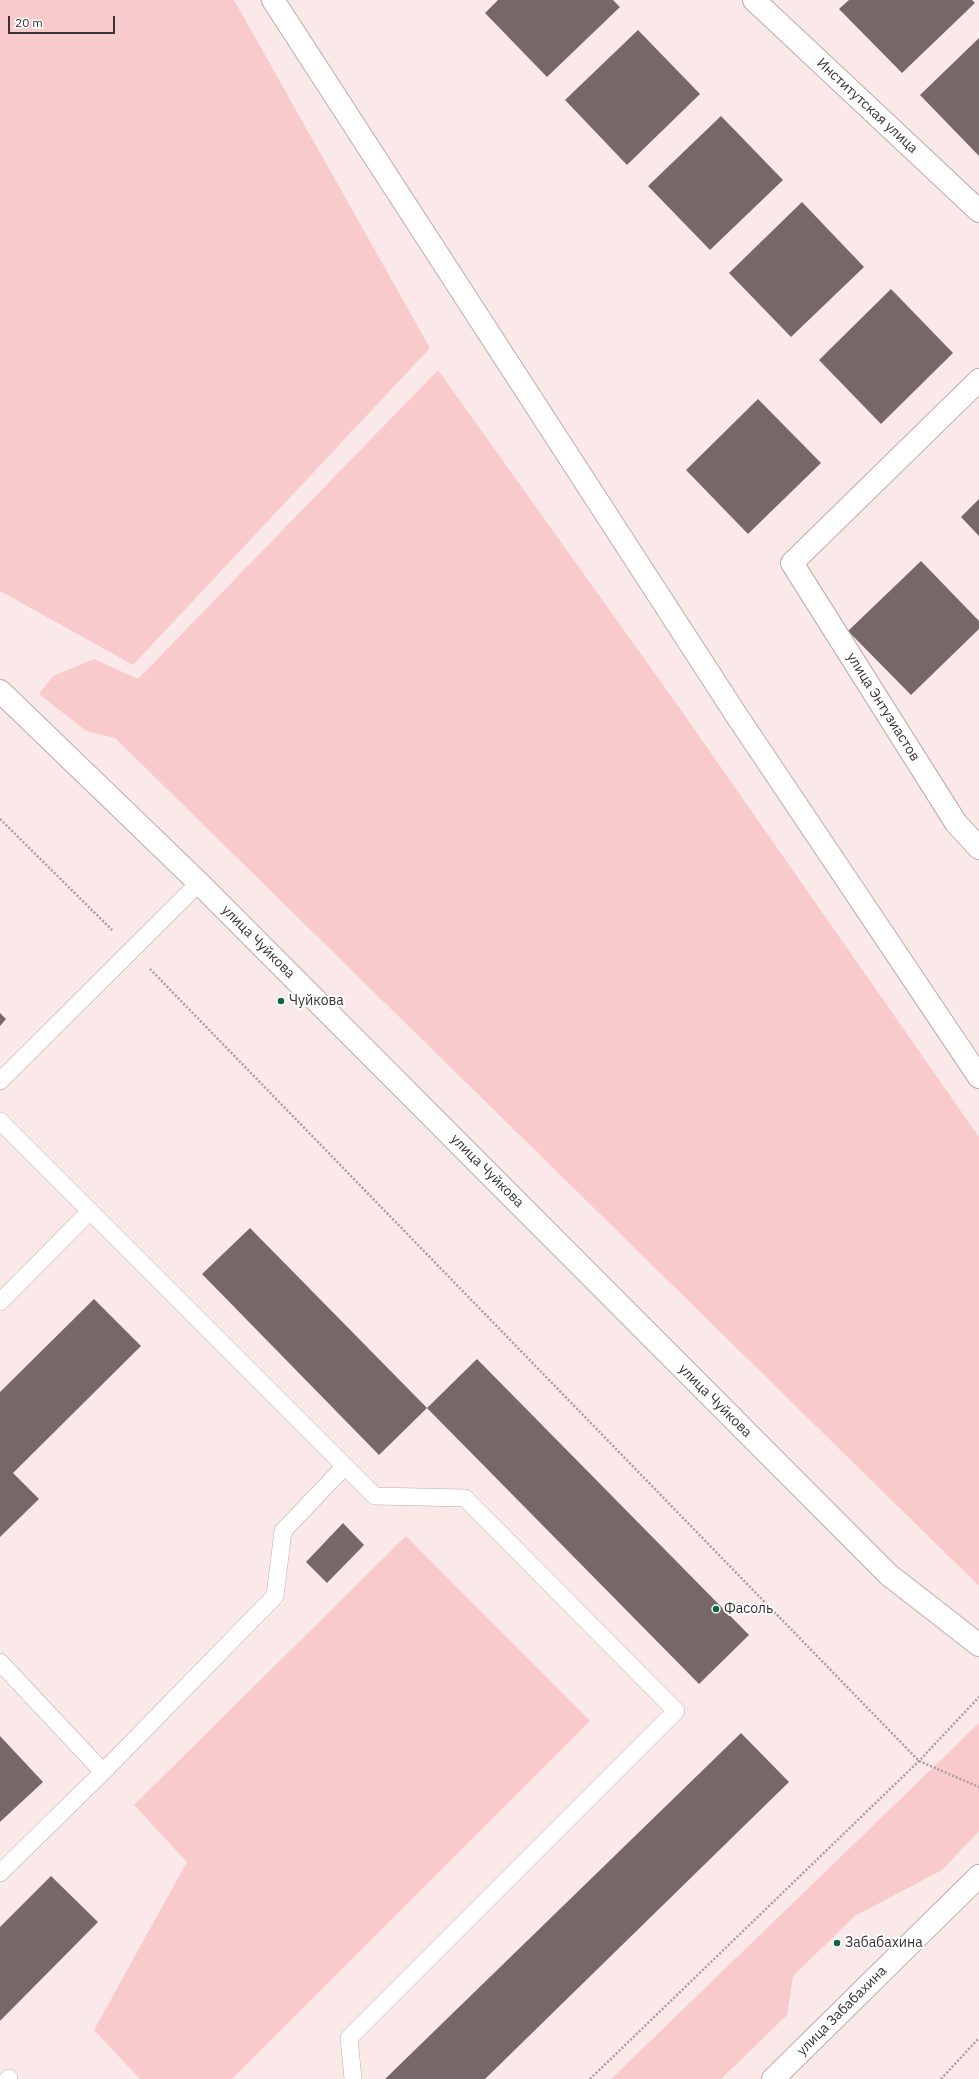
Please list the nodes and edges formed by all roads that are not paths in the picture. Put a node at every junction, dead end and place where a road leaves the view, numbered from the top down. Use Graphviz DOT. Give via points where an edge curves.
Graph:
graph roads {
  1 [pos="273,0"];
  2 [pos="754,0"];
  3 [pos="979,211"];
  4 [pos="979,380"];
  5 [pos="0,691"];
  6 [pos="979,848"];
  7 [pos="199,883"];
  8 [pos="979,1077"];
  9 [pos="0,1081"];
  10 [pos="0,1121"];
  11 [pos="90,1211"];
  12 [pos="0,1302"];
  13 [pos="345,1466"];
  14 [pos="979,1645"];
  15 [pos="0,1662"];
  16 [pos="103,1772"];
  17 [pos="0,1873"];
  18 [pos="979,1876"];
  19 [pos="353,2079"];
  20 [pos="773,2079"];
  1 -- 8 [label="street" via="735,713"];
  2 -- 3 [label="street, Институтская улица"];
  4 -- 6 [label="street, улица Энтузиастов" via="792,563 956,823"];
  5 -- 7 [label="street, улица Чуйкова"];
  7 -- 9 [label="lane"];
  7 -- 14 [label="street, улица Чуйкова" via="889,1575"];
  10 -- 11 [label="lane"];
  11 -- 12 [label="lane"];
  11 -- 13 [label="lane"];
  13 -- 16 [label="lane" via="283,1531 275,1596"];
  13 -- 19 [label="lane" via="375,1496 465,1498 676,1711 349,2038"];
  15 -- 16 [label="lane"];
  16 -- 17 [label="lane"];
  18 -- 20 [label="street, улица Забабахина"];
}
